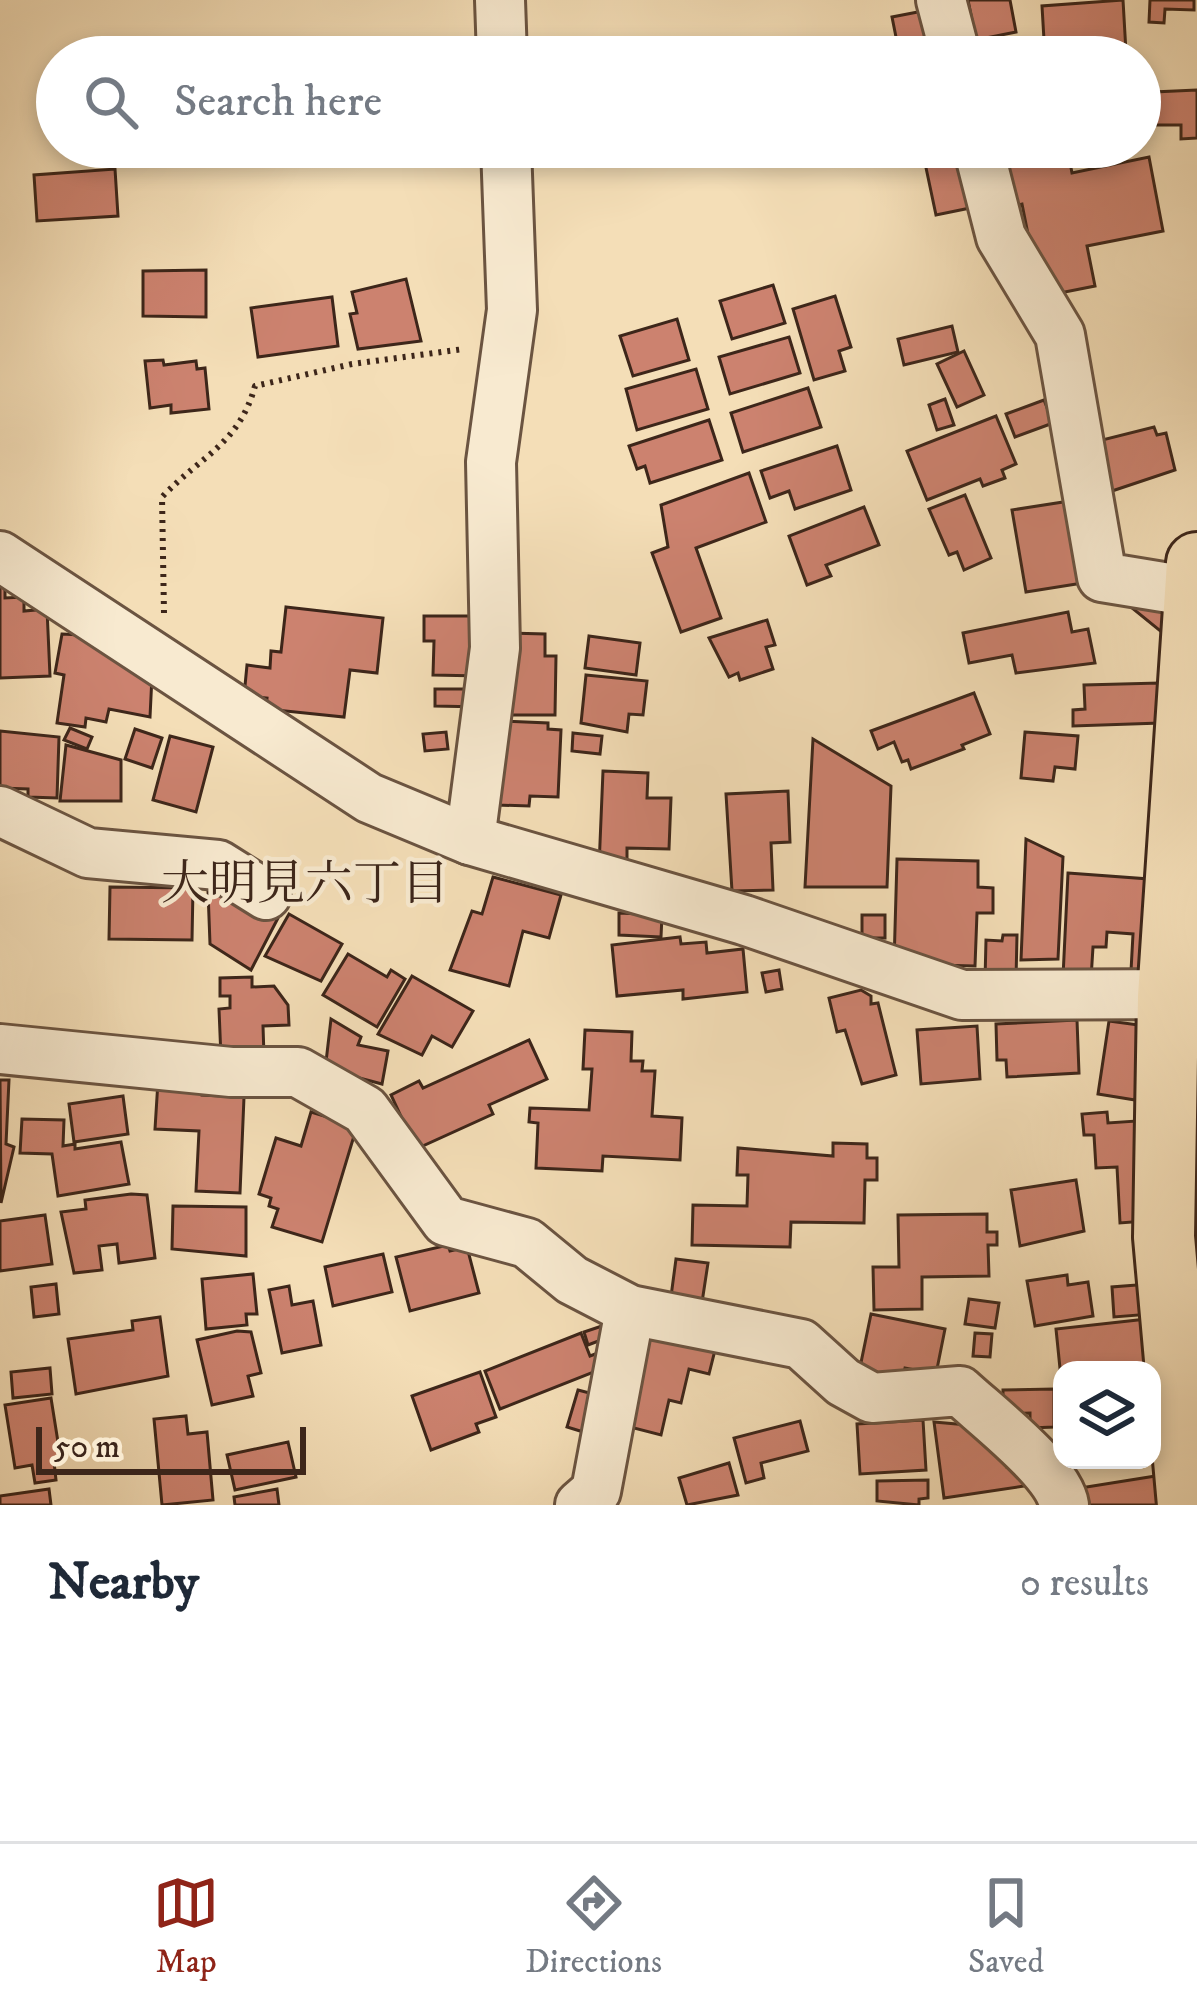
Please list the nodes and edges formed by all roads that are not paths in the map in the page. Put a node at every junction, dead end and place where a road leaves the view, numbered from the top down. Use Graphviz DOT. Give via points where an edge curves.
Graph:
graph roads {
  1 [pos="500,0"];
  2 [pos="941,0"];
  3 [pos="501,36"];
  4 [pos="950,36"];
  5 [pos="507,168"];
  6 [pos="983,168"];
  7 [pos="0,556"];
  8 [pos="1196,578"];
  9 [pos="0,811"];
  10 [pos="470,840"];
  11 [pos="266,895"];
  12 [pos="1182,995"];
  13 [pos="0,1048"];
  14 [pos="1181,1246"];
  15 [pos="630,1310"];
  16 [pos="1189,1472"];
  17 [pos="580,1505"];
  18 [pos="1064,1505"];
  1 -- 3 [label="street"];
  2 -- 4 [label="street"];
  5 -- 10 [label="street" via="512,310 491,462 495,648"];
  6 -- 8 [label="street" via="1001,237 1060,335 1102,577"];
  7 -- 10 [label="street" via="369,798"];
  8 -- 12 [label="main road"];
  9 -- 11 [label="street" via="88,853 218,865"];
  10 -- 12 [label="street" via="744,920 962,995"];
  12 -- 14 [label="main road"];
  13 -- 15 [label="street" via="298,1072 365,1110 446,1221 527,1243 572,1280"];
  14 -- 16 [label="main road"];
  15 -- 17 [label="street" via="596,1491"];
  15 -- 18 [label="street" via="801,1344 872,1398 960,1391 1062,1491"];
}
